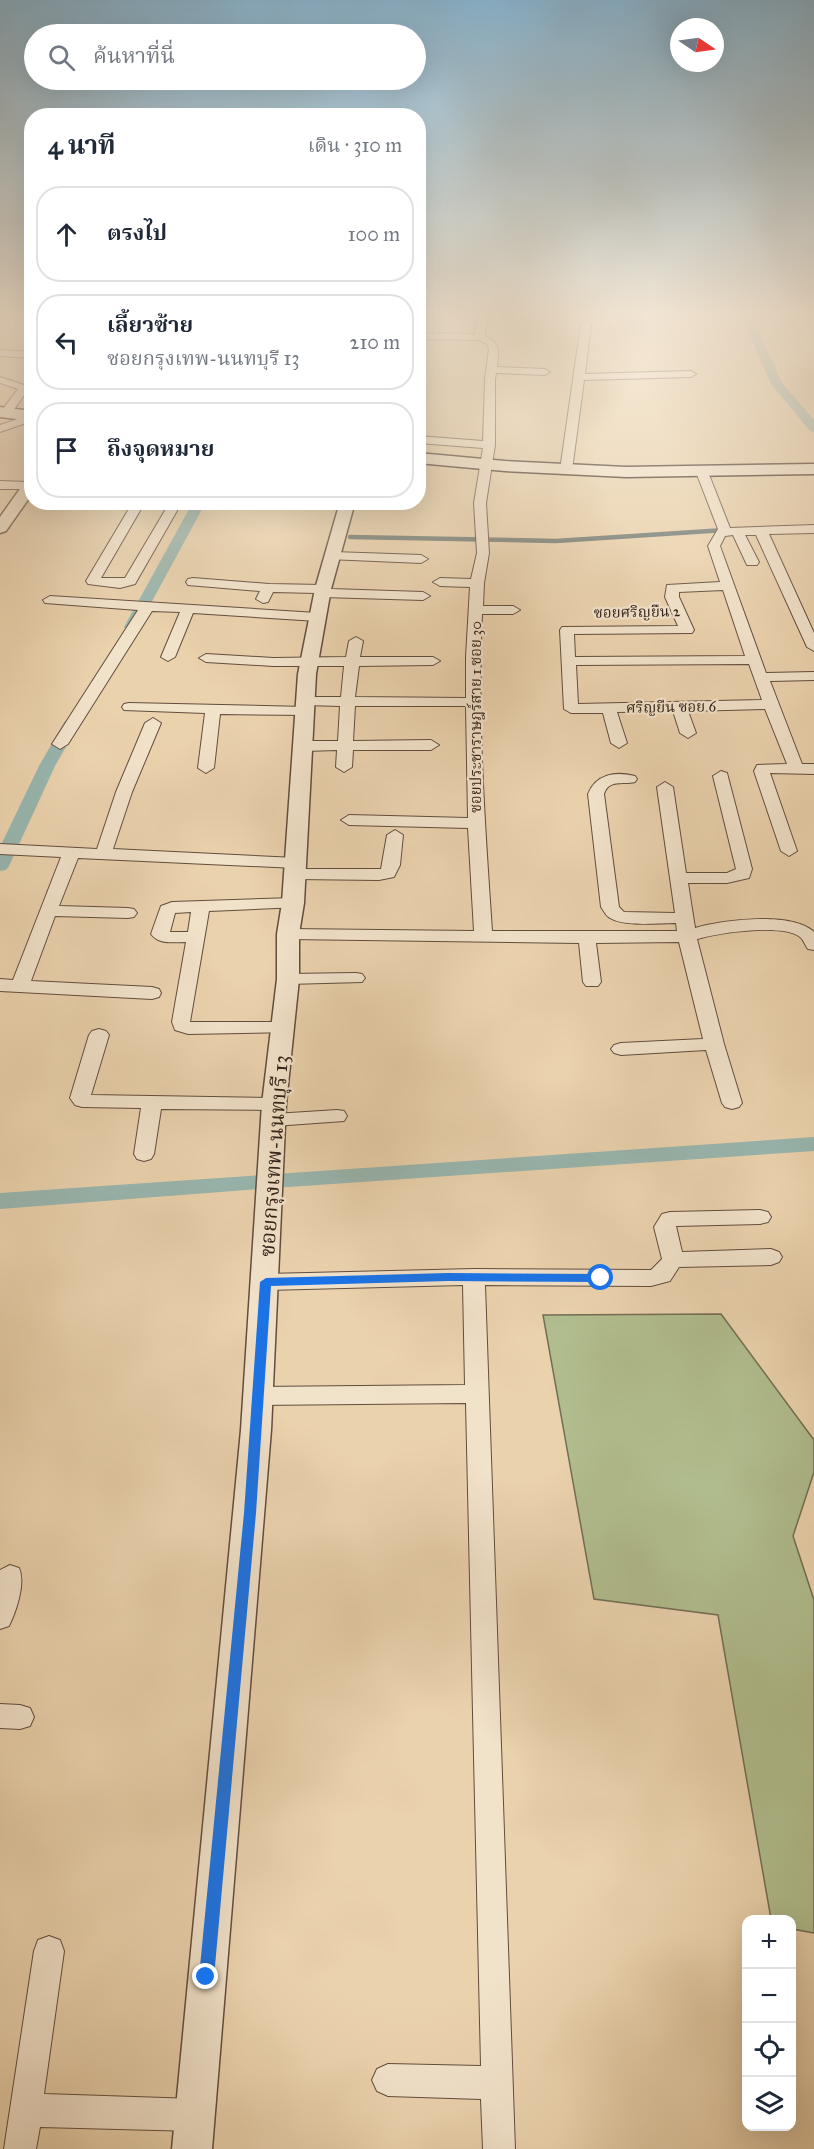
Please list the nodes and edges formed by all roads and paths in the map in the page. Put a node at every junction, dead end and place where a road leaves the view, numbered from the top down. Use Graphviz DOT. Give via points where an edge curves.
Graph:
graph roads {
  1 [pos="490,414"];
  2 [pos="574,414"];
  3 [pos="24,419"];
  4 [pos="0,429"];
  5 [pos="426,440"];
  6 [pos="489,445"];
  7 [pos="426,459"];
  8 [pos="486,465"];
  9 [pos="814,469"];
  10 [pos="566,470"];
  11 [pos="702,472"];
  12 [pos="24,484"];
  13 [pos="0,485"];
  14 [pos="24,493"];
  15 [pos="134,510"];
  16 [pos="171,510"];
  17 [pos="346,510"];
  18 [pos="0,528"];
  19 [pos="814,529"];
  20 [pos="723,531"];
  21 [pos="761,532"];
  22 [pos="738,533"];
  23 [pos="333,556"];
  24 [pos="421,559"];
  25 [pos="752,562"];
  26 [pos="193,582"];
  27 [pos="440,582"];
  28 [pos="477,583"];
  29 [pos="729,586"];
  30 [pos="269,588"];
  31 [pos="323,591"];
  32 [pos="423,596"];
  33 [pos="50,600"];
  34 [pos="142,606"];
  35 [pos="258,608"];
  36 [pos="188,609"];
  37 [pos="477,610"];
  38 [pos="513,610"];
  39 [pos="814,613"];
  40 [pos="797,614"];
  41 [pos="317,617"];
  42 [pos="356,641"];
  43 [pos="814,646"];
  44 [pos="168,657"];
  45 [pos="207,658"];
  46 [pos="351,660"];
  47 [pos="754,660"];
  48 [pos="309,661"];
  49 [pos="433,661"];
  50 [pos="576,661"];
  51 [pos="814,676"];
  52 [pos="761,677"];
  53 [pos="348,701"];
  54 [pos="474,702"];
  55 [pos="771,704"];
  56 [pos="306,706"];
  57 [pos="129,707"];
  58 [pos="679,707"];
  59 [pos="213,708"];
  60 [pos="609,708"];
  61 [pos="571,709"];
  62 [pos="153,723"];
  63 [pos="688,733"];
  64 [pos="60,744"];
  65 [pos="619,744"];
  66 [pos="346,745"];
  67 [pos="431,745"];
  68 [pos="304,746"];
  69 [pos="344,767"];
  70 [pos="207,768"];
  71 [pos="796,768"];
  72 [pos="814,769"];
  73 [pos="721,776"];
  74 [pos="629,778"];
  75 [pos="665,787"];
  76 [pos="349,820"];
  77 [pos="477,823"];
  78 [pos="395,835"];
  79 [pos="0,849"];
  80 [pos="789,851"];
  81 [pos="71,854"];
  82 [pos="103,854"];
  83 [pos="295,868"];
  84 [pos="679,878"];
  85 [pos="293,903"];
  86 [pos="201,906"];
  87 [pos="49,911"];
  88 [pos="129,913"];
  89 [pos="686,927"];
  90 [pos="288,934"];
  91 [pos="483,935"];
  92 [pos="194,937"];
  93 [pos="587,938"];
  94 [pos="814,945"];
  95 [pos="356,978"];
  96 [pos="288,979"];
  97 [pos="592,982"];
  98 [pos="0,985"];
  99 [pos="20,986"];
  100 [pos="152,993"];
  101 [pos="284,1028"];
  102 [pos="99,1035"];
  103 [pos="714,1044"];
  104 [pos="621,1049"];
  105 [pos="152,1101"];
  106 [pos="732,1103"];
  107 [pos="274,1112"];
  108 [pos="336,1116"];
  109 [pos="144,1154"];
  110 [pos="760,1217"];
  111 [pos="771,1257"];
  112 [pos="673,1260"];
  113 [pos="474,1277"];
  114 [pos="266,1282"];
  115 [pos="477,1394"];
  116 [pos="257,1396"];
  117 [pos="10,1575"];
  118 [pos="0,1618"];
  119 [pos="49,1952"];
  120 [pos="388,2080"];
  121 [pos="498,2083"];
  122 [pos="26,2110"];
  123 [pos="195,2115"];
  124 [pos="20,2149"];
  125 [pos="192,2149"];
  126 [pos="500,2149"];
  1 -- 6 [label="street, ซอยประชาราษฎร์สาย 1 ซอย 30"];
  2 -- 10 [label="street"];
  3 -- 4 [label="street"];
  5 -- 6 [label="street"];
  6 -- 8 [label="street, ซอยประชาราษฎร์สาย 1 ซอย 30"];
  7 -- 8 [label="main road"];
  8 -- 10 [label="main road"];
  8 -- 28 [label="street, ซอยประชาราษฎร์สาย 1 ซอย 30" via="480,503 483,553"];
  9 -- 11 [label="main road"];
  10 -- 11 [label="main road"];
  11 -- 20 [label="street"];
  12 -- 13 [label="street"];
  14 -- 18 [label="street"];
  15 -- 16 [label="street" via="93,581 130,581"];
  17 -- 23 [label="street, ซอยกรุงเทพ-นนทบุรี 13"];
  19 -- 21 [label="street"];
  20 -- 22 [label="street"];
  20 -- 29 [label="street" via="714,546"];
  21 -- 22 [label="street"];
  21 -- 40 [label="street" via="786,581"];
  22 -- 25 [label="street"];
  23 -- 24 [label="street"];
  23 -- 31 [label="street, ซอยกรุงเทพ-นนทบุรี 13"];
  26 -- 30 [label="street"];
  27 -- 28 [label="street"];
  28 -- 37 [label="street, ซอยประชาราษฎร์สาย 1 ซอย 30"];
  29 -- 47 [label="street"];
  29 -- 61 [label="street, ซอยศริญยืน 2" via="672,588 672,597 687,630 567,630"];
  30 -- 31 [label="street"];
  30 -- 35 [label="street"];
  31 -- 32 [label="street"];
  31 -- 41 [label="street, ซอยกรุงเทพ-นนทบุรี 13"];
  33 -- 34 [label="street"];
  34 -- 36 [label="street"];
  34 -- 64 [label="street"];
  36 -- 41 [label="street"];
  36 -- 44 [label="street"];
  37 -- 38 [label="street"];
  37 -- 54 [label="street, ซอยประชาราษฎร์สาย 1 ซอย 30"];
  39 -- 40 [label="street"];
  40 -- 43 [label="street"];
  41 -- 48 [label="street, ซอยกรุงเทพ-นนทบุรี 13"];
  42 -- 46 [label="street"];
  45 -- 48 [label="street"];
  46 -- 48 [label="street"];
  46 -- 49 [label="street"];
  46 -- 53 [label="street"];
  47 -- 50 [label="street"];
  47 -- 52 [label="street"];
  48 -- 56 [label="street, ซอยกรุงเทพ-นนทบุรี 13"];
  51 -- 52 [label="street"];
  52 -- 55 [label="street"];
  53 -- 54 [label="street"];
  53 -- 56 [label="street"];
  53 -- 66 [label="street"];
  54 -- 77 [label="street, ซอยประชาราษฎร์สาย 1 ซอย 30"];
  55 -- 58 [label="street, ศริญยืน ซอย 6"];
  55 -- 71 [label="street"];
  56 -- 59 [label="street"];
  56 -- 68 [label="street, ซอยกรุงเทพ-นนทบุรี 13"];
  57 -- 59 [label="street"];
  58 -- 60 [label="street, ศริญยืน ซอย 6"];
  58 -- 63 [label="street"];
  59 -- 70 [label="street"];
  60 -- 61 [label="street, ศริญยืน ซอย 6"];
  60 -- 65 [label="street"];
  62 -- 82 [label="street"];
  66 -- 67 [label="street"];
  66 -- 68 [label="street"];
  66 -- 69 [label="street"];
  68 -- 83 [label="street, ซอยกรุงเทพ-นนทบุรี 13"];
  71 -- 72 [label="street"];
  71 -- 80 [label="street" via="762,771"];
  73 -- 84 [label="street" via="743,874"];
  74 -- 89 [label="street" via="602,781 596,794 610,907 622,917"];
  75 -- 84 [label="street"];
  76 -- 77 [label="street"];
  77 -- 91 [label="street, ซอยประชาราษฎร์สาย 1 ซอย 30"];
  78 -- 83 [label="street" via="388,873"];
  79 -- 81 [label="street"];
  81 -- 82 [label="street"];
  81 -- 87 [label="street"];
  82 -- 83 [label="street"];
  83 -- 85 [label="street, ซอยกรุงเทพ-นนทบุรี 13"];
  84 -- 89 [label="street"];
  85 -- 86 [label="street"];
  85 -- 90 [label="street, ซอยกรุงเทพ-นนทบุรี 13"];
  86 -- 92 [label="street"];
  86 -- 92 [label="street" via="167,910 160,934"];
  87 -- 88 [label="street"];
  87 -- 99 [label="street"];
  89 -- 93 [label="street"];
  89 -- 94 [label="street" via="788,926 806,933"];
  89 -- 103 [label="street"];
  90 -- 91 [label="street"];
  90 -- 96 [label="street, ซอยกรุงเทพ-นนทบุรี 13"];
  91 -- 93 [label="street"];
  92 -- 101 [label="street" via="182,1026"];
  93 -- 97 [label="street"];
  95 -- 96 [label="street"];
  96 -- 101 [label="street, ซอยกรุงเทพ-นนทบุรี 13"];
  98 -- 99 [label="street"];
  99 -- 100 [label="street"];
  101 -- 107 [label="street, ซอยกรุงเทพ-นนทบุรี 13"];
  102 -- 105 [label="street" via="82,1101"];
  103 -- 104 [label="street"];
  103 -- 106 [label="street"];
  105 -- 107 [label="street"];
  105 -- 109 [label="street"];
  107 -- 108 [label="street"];
  107 -- 114 [label="street, ซอยกรุงเทพ-นนทบุรี 13"];
  110 -- 112 [label="street" via="670,1219 665,1227"];
  111 -- 112 [label="street"];
  112 -- 113 [label="street" via="662,1275 651,1278"];
  113 -- 114 [label="street"];
  113 -- 115 [label="street"];
  114 -- 116 [label="street, ซอยกรุงเทพ-นนทบุรี 13"];
  115 -- 116 [label="street"];
  115 -- 121 [label="street"];
  116 -- 123 [label="street, ซอยกรุงเทพ-นนทบุรี 13" via="251,1501"];
  117 -- 118 [label="street"];
  119 -- 122 [label="street"];
  120 -- 121 [label="street"];
  121 -- 126 [label="street"];
  122 -- 123 [label="street"];
  122 -- 124 [label="street"];
  123 -- 125 [label="street, ซอยกรุงเทพ-นนทบุรี 13"];
}
